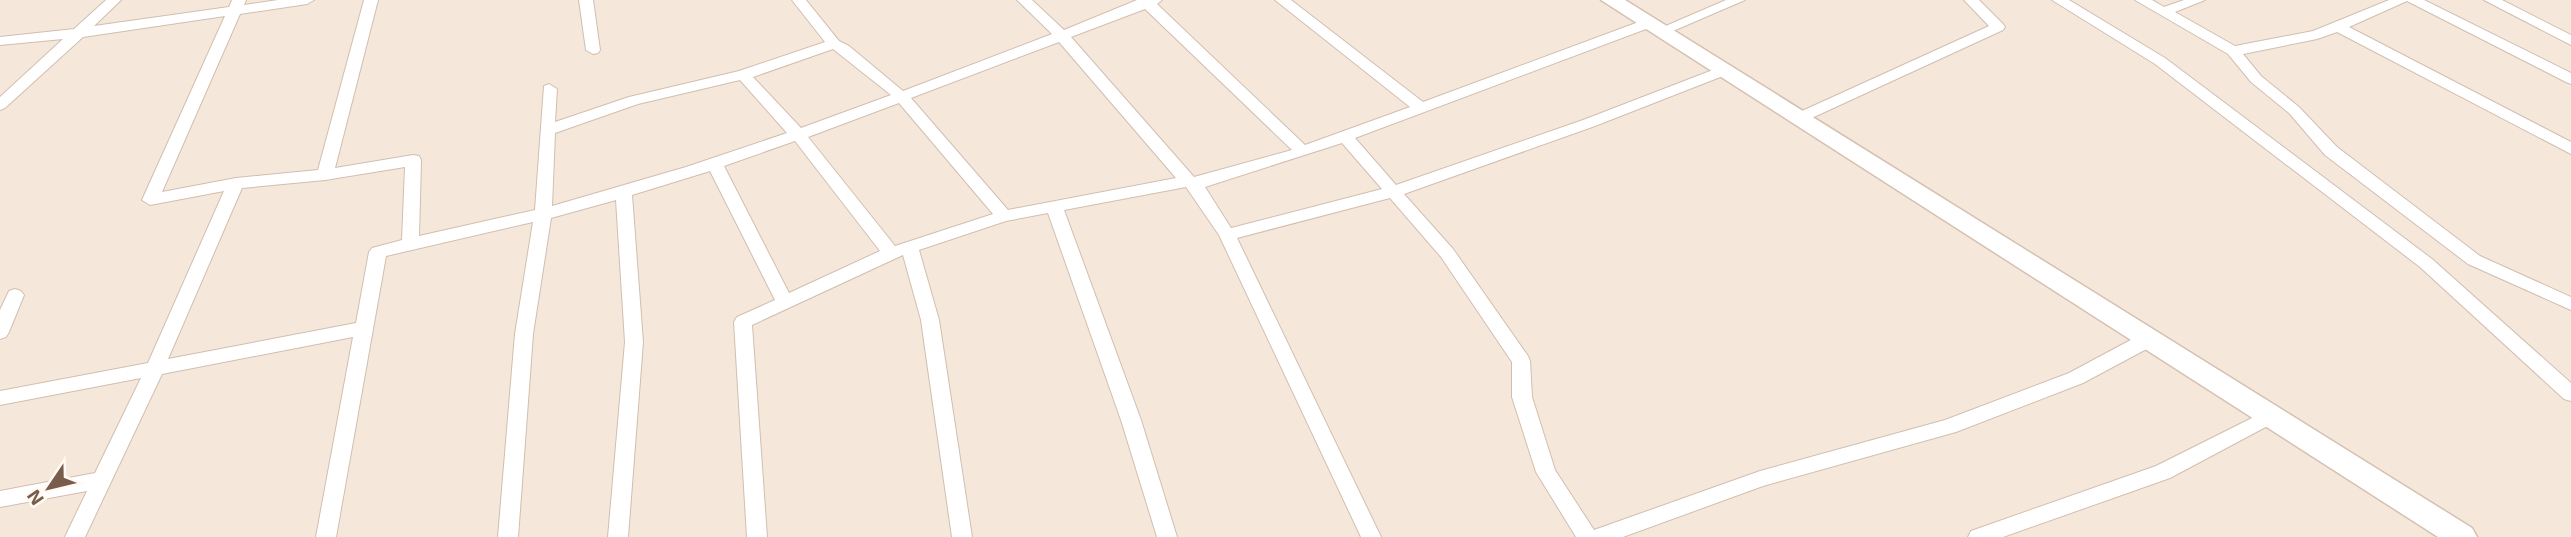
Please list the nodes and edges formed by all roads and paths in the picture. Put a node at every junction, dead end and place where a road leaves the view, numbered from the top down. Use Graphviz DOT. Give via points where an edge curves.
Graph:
graph roads {
  1 [pos="114,0"];
  2 [pos="307,0"];
  3 [pos="371,0"];
  4 [pos="586,0"];
  5 [pos="799,0"];
  6 [pos="1024,0"];
  7 [pos="1282,0"];
  8 [pos="1611,0"];
  9 [pos="1738,0"];
  10 [pos="1971,0"];
  11 [pos="2059,0"];
  12 [pos="2141,0"];
  13 [pos="2198,0"];
  14 [pos="2401,0"];
  15 [pos="2413,0"];
  16 [pos="2491,0"];
  17 [pos="1149,1"];
  18 [pos="237,5"];
  19 [pos="2163,12"];
  20 [pos="1655,27"];
  21 [pos="2339,27"];
  22 [pos="78,33"];
  23 [pos="1063,37"];
  24 [pos="0,41"];
  25 [pos="2571,41"];
  26 [pos="834,44"];
  27 [pos="593,50"];
  28 [pos="2233,51"];
  29 [pos="1723,71"];
  30 [pos="743,75"];
  31 [pos="2571,79"];
  32 [pos="549,89"];
  33 [pos="903,98"];
  34 [pos="0,105"];
  35 [pos="1420,107"];
  36 [pos="1797,119"];
  37 [pos="547,130"];
  38 [pos="798,135"];
  39 [pos="1344,136"];
  40 [pos="2571,149"];
  41 [pos="1303,152"];
  42 [pos="714,163"];
  43 [pos="325,175"];
  44 [pos="1191,182"];
  45 [pos="236,183"];
  46 [pos="1393,192"];
  47 [pos="624,193"];
  48 [pos="1054,207"];
  49 [pos="542,212"];
  50 [pos="1004,216"];
  51 [pos="1227,235"];
  52 [pos="410,244"];
  53 [pos="900,250"];
  54 [pos="15,295"];
  55 [pos="785,302"];
  56 [pos="2571,304"];
  57 [pos="364,328"];
  58 [pos="0,332"];
  59 [pos="2147,340"];
  60 [pos="155,368"];
  61 [pos="2571,394"];
  62 [pos="0,398"];
  63 [pos="2268,417"];
  64 [pos="100,480"];
  65 [pos="0,499"];
  66 [pos="75,537"];
  67 [pos="326,537"];
  68 [pos="508,537"];
  69 [pos="618,537"];
  70 [pos="757,537"];
  71 [pos="962,537"];
  72 [pos="1167,537"];
  73 [pos="1370,537"];
  74 [pos="1587,537"];
  75 [pos="1599,537"];
  76 [pos="1978,537"];
  77 [pos="2462,537"];
  1 -- 22 [label="street"];
  2 -- 18 [label="street"];
  3 -- 43 [label="street"];
  4 -- 27 [label="street"];
  5 -- 26 [label="street"];
  6 -- 23 [label="street"];
  7 -- 35 [label="street"];
  8 -- 20 [label="street"];
  9 -- 20 [label="street"];
  10 -- 36 [label="street" via="1998,27"];
  11 -- 61 [label="street" via="2160,61 2426,263"];
  12 -- 19 [label="street"];
  13 -- 19 [label="street"];
  14 -- 21 [label="street"];
  15 -- 31 [label="street"];
  16 -- 25 [label="street"];
  17 -- 23 [label="street"];
  17 -- 41 [label="street"];
  18 -- 22 [label="street"];
  18 -- 45 [label="street" via="150,200"];
  19 -- 28 [label="street"];
  20 -- 29 [label="street"];
  20 -- 35 [label="street"];
  21 -- 28 [label="street"];
  21 -- 40 [label="street"];
  22 -- 24 [label="street"];
  22 -- 34 [label="street"];
  23 -- 33 [label="street"];
  23 -- 44 [label="street"];
  26 -- 30 [label="street"];
  26 -- 33 [label="street"];
  28 -- 56 [label="street" via="2331,151 2474,260"];
  29 -- 36 [label="street"];
  29 -- 46 [label="street"];
  30 -- 37 [label="street" via="634,100"];
  30 -- 38 [label="street"];
  32 -- 37 [label="street"];
  33 -- 38 [label="street"];
  33 -- 50 [label="street"];
  35 -- 39 [label="street"];
  36 -- 59 [label="street"];
  37 -- 49 [label="street"];
  38 -- 42 [label="street"];
  38 -- 53 [label="street"];
  39 -- 41 [label="street"];
  39 -- 46 [label="street"];
  41 -- 44 [label="street"];
  42 -- 47 [label="street"];
  42 -- 55 [label="street"];
  43 -- 45 [label="street"];
  43 -- 52 [label="street" via="413,160"];
  44 -- 48 [label="street"];
  44 -- 51 [label="street"];
  45 -- 60 [label="street"];
  46 -- 51 [label="street"];
  46 -- 74 [label="street" via="1447,253 1521,361 1522,397 1546,472"];
  47 -- 49 [label="street"];
  47 -- 69 [label="street" via="634,342"];
  48 -- 50 [label="street"];
  48 -- 72 [label="street"];
  49 -- 52 [label="street"];
  49 -- 68 [label="street" via="524,334"];
  50 -- 53 [label="street"];
  51 -- 73 [label="street"];
  52 -- 57 [label="street" via="378,253"];
  53 -- 55 [label="street"];
  53 -- 71 [label="street" via="930,320"];
  54 -- 58 [label="street"];
  55 -- 70 [label="street" via="743,322"];
  57 -- 60 [label="street"];
  57 -- 67 [label="street"];
  59 -- 63 [label="street"];
  59 -- 75 [label="street" via="2076,378 1949,427 1760,479"];
  60 -- 62 [label="street"];
  60 -- 64 [label="street"];
  63 -- 76 [label="street" via="2163,472"];
  63 -- 77 [label="street"];
  64 -- 65 [label="street"];
  64 -- 66 [label="street"];
}
